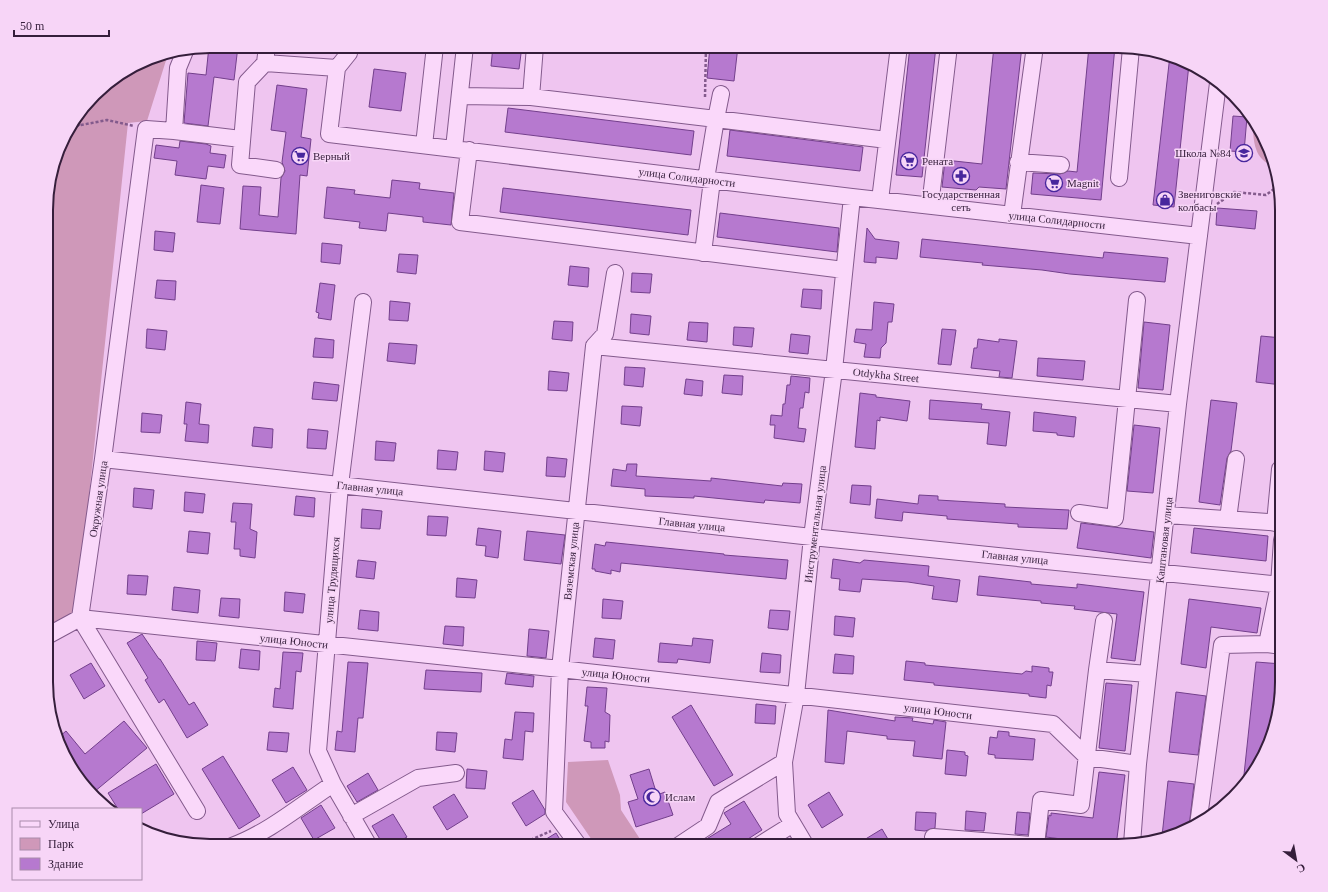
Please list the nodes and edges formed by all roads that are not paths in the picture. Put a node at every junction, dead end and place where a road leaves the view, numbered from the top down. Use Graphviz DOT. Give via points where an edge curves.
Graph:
graph roads {
  1 [pos="266,53"];
  2 [pos="349,53"];
  3 [pos="434,53"];
  4 [pos="464,53"];
  5 [pos="534,53"];
  6 [pos="898,53"];
  7 [pos="948,53"];
  8 [pos="1034,53"];
  9 [pos="1131,53"];
  10 [pos="183,55"];
  11 [pos="265,62"];
  12 [pos="337,68"];
  13 [pos="1217,89"];
  14 [pos="721,94"];
  15 [pos="460,96"];
  16 [pos="531,97"];
  17 [pos="716,119"];
  18 [pos="174,131"];
  19 [pos="241,139"];
  20 [pos="887,140"];
  21 [pos="424,145"];
  22 [pos="462,149"];
  23 [pos="1018,162"];
  24 [pos="1061,165"];
  25 [pos="276,170"];
  26 [pos="1119,178"];
  27 [pos="709,180"];
  28 [pos="852,197"];
  29 [pos="880,200"];
  30 [pos="930,206"];
  31 [pos="1012,215"];
  32 [pos="1199,236"];
  33 [pos="703,253"];
  34 [pos="844,270"];
  35 [pos="615,273"];
  36 [pos="1136,300"];
  37 [pos="363,302"];
  38 [pos="594,346"];
  39 [pos="834,370"];
  40 [pos="1125,399"];
  41 [pos="1178,404"];
  42 [pos="103,459"];
  43 [pos="1236,459"];
  44 [pos="340,485"];
  45 [pos="576,511"];
  46 [pos="1079,513"];
  47 [pos="1167,515"];
  48 [pos="1228,519"];
  49 [pos="1275,523"];
  50 [pos="812,536"];
  51 [pos="1160,572"];
  52 [pos="1275,584"];
  53 [pos="80,618"];
  54 [pos="1104,621"];
  55 [pos="53,633"];
  56 [pos="1275,635"];
  57 [pos="326,644"];
  58 [pos="1274,645"];
  59 [pos="560,668"];
  60 [pos="1098,670"];
  61 [pos="1148,674"];
  62 [pos="796,694"];
  63 [pos="1087,756"];
  64 [pos="784,762"];
  65 [pos="1138,764"];
  66 [pos="456,773"];
  67 [pos="333,784"];
  68 [pos="196,810"];
  69 [pos="351,816"];
  70 [pos="1199,816"];
  71 [pos="793,824"];
  72 [pos="933,836"];
  73 [pos="249,839"];
  74 [pos="365,839"];
  75 [pos="573,839"];
  76 [pos="688,839"];
  77 [pos="769,839"];
  78 [pos="802,839"];
  79 [pos="969,839"];
  80 [pos="1040,839"];
  81 [pos="1132,839"];
  1 -- 11 [label="street"];
  2 -- 12 [label="street"];
  3 -- 21 [label="street"];
  4 -- 15 [label="street"];
  5 -- 16 [label="street"];
  6 -- 20 [label="street"];
  7 -- 30 [label="street"];
  8 -- 23 [label="street"];
  9 -- 26 [label="street"];
  10 -- 18 [label="street" via="178,68"];
  11 -- 12 [label="street"];
  11 -- 19 [label="street" via="247,82"];
  12 -- 21 [label="street, улица Солидарности" via="329,134"];
  13 -- 32 [label="street, Каштановая улица"];
  14 -- 17 [label="street"];
  15 -- 16 [label="street"];
  15 -- 22 [label="street"];
  16 -- 17 [label="street"];
  17 -- 20 [label="street"];
  17 -- 27 [label="street"];
  18 -- 19 [label="street"];
  18 -- 42 [label="street, Окружная улица" via="146,129"];
  19 -- 25 [label="street" via="240,165"];
  20 -- 29 [label="street"];
  21 -- 22 [label="street, улица Солидарности"];
  22 -- 27 [label="street, улица Солидарности"];
  22 -- 33 [label="street" via="460,222"];
  23 -- 24 [label="street"];
  23 -- 31 [label="street"];
  27 -- 28 [label="street, улица Солидарности"];
  27 -- 33 [label="street"];
  28 -- 29 [label="street, улица Солидарности"];
  28 -- 34 [label="street, Инструментальная улица"];
  29 -- 30 [label="street, улица Солидарности"];
  30 -- 31 [label="street, улица Солидарности"];
  31 -- 32 [label="street, улица Солидарности"];
  32 -- 41 [label="street, Каштановая улица"];
  33 -- 34 [label="street"];
  34 -- 39 [label="street, Инструментальная улица"];
  35 -- 38 [label="street" via="605,334"];
  36 -- 40 [label="street"];
  37 -- 44 [label="street, улица Трудящихся"];
  38 -- 39 [label="street, Otdykha Street"];
  38 -- 45 [label="street, Вяземская улица"];
  39 -- 40 [label="street, Otdykha Street"];
  39 -- 50 [label="street, Инструментальная улица"];
  40 -- 41 [label="street, Otdykha Street"];
  40 -- 46 [label="street" via="1115,518"];
  41 -- 47 [label="street, Каштановая улица"];
  42 -- 44 [label="street, Главная улица"];
  42 -- 53 [label="street, Окружная улица"];
  43 -- 48 [label="street"];
  44 -- 45 [label="street, Главная улица"];
  44 -- 57 [label="street, улица Трудящихся"];
  45 -- 50 [label="street, Главная улица"];
  45 -- 59 [label="street, Вяземская улица"];
  47 -- 48 [label="street"];
  47 -- 51 [label="street, Каштановая улица"];
  48 -- 49 [label="street"];
  50 -- 51 [label="street, Главная улица"];
  50 -- 62 [label="street, Инструментальная улица"];
  51 -- 52 [label="street, Главная улица"];
  51 -- 61 [label="street, Каштановая улица"];
  53 -- 55 [label="street"];
  53 -- 57 [label="street, улица Юности"];
  53 -- 68 [label="street"];
  54 -- 60 [label="street"];
  56 -- 58 [label="street"];
  57 -- 59 [label="street, улица Юности"];
  57 -- 67 [label="street, улица Трудящихся" via="318,752"];
  58 -- 70 [label="street" via="1222,645"];
  59 -- 62 [label="street, улица Юности"];
  59 -- 75 [label="street, Вяземская улица" via="554,812"];
  60 -- 61 [label="street"];
  60 -- 63 [label="street"];
  61 -- 65 [label="street, Каштановая улица"];
  62 -- 63 [label="street, улица Юности" via="1053,724"];
  62 -- 64 [label="street, Инструментальная улица"];
  63 -- 65 [label="street"];
  63 -- 80 [label="street" via="1081,805 1041,800"];
  64 -- 71 [label="street, Инструментальная улица" via="786,814"];
  64 -- 76 [label="street" via="718,802 708,826"];
  65 -- 81 [label="street, Каштановая улица"];
  66 -- 69 [label="street" via="418,778"];
  67 -- 69 [label="street, улица Трудящихся"];
  67 -- 73 [label="street"];
  69 -- 74 [label="street, улица Трудящихся"];
  71 -- 77 [label="street"];
  71 -- 78 [label="street, Инструментальная улица"];
  72 -- 79 [label="street"];
}
